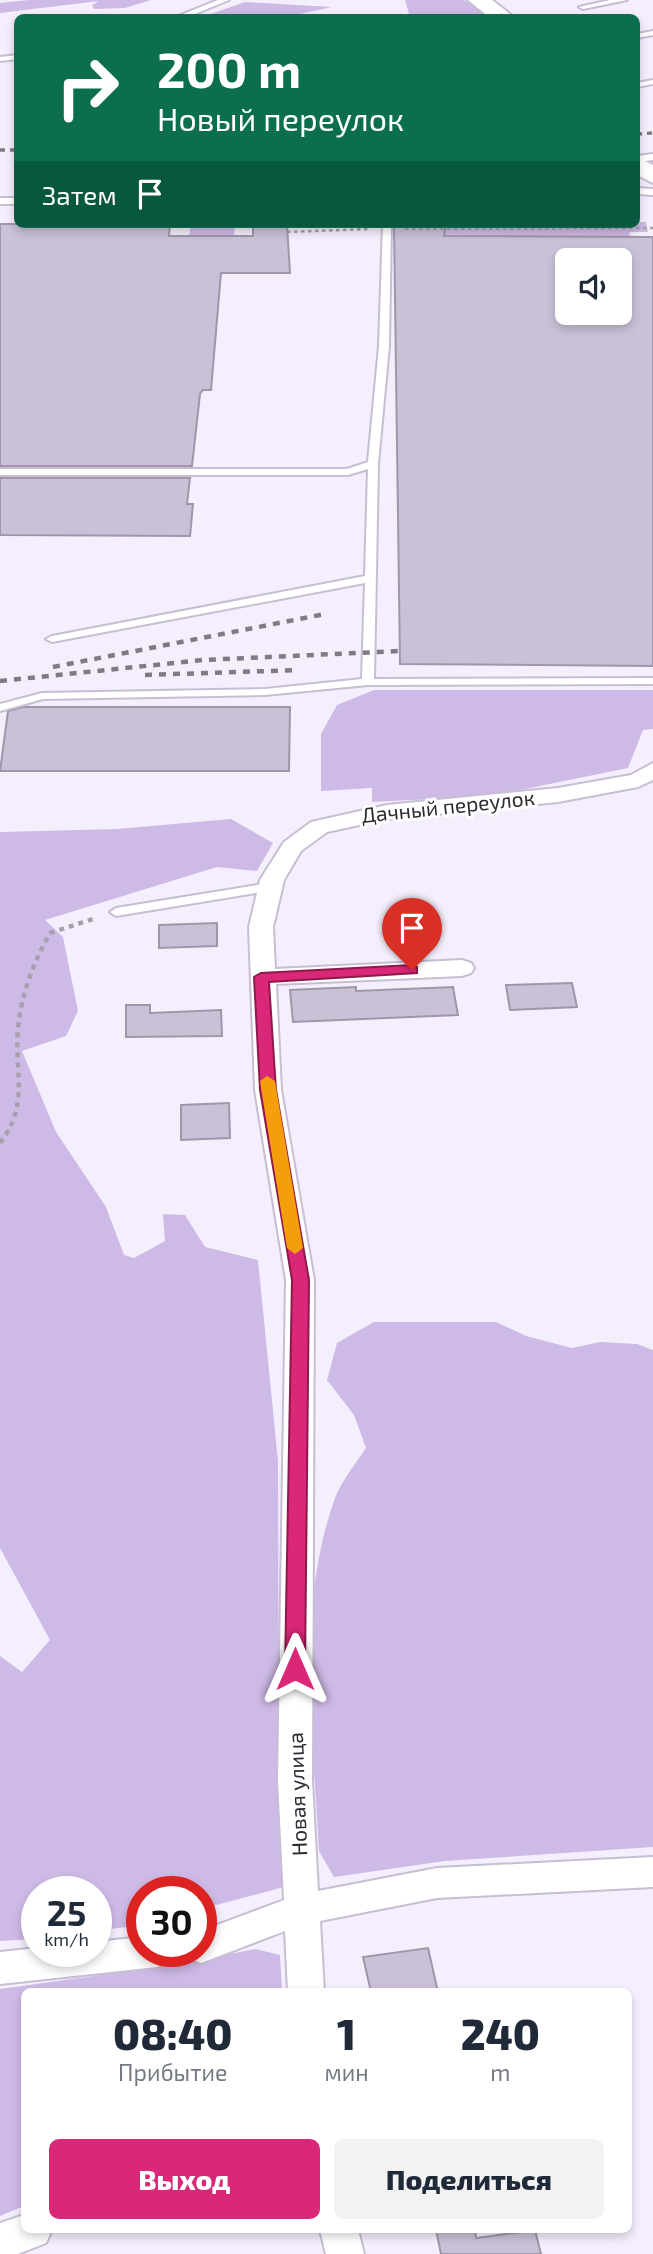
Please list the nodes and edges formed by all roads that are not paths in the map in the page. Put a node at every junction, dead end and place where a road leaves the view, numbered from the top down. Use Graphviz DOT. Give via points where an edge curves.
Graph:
graph roads {
  1 [pos="225,0"];
  2 [pos="478,0"];
  3 [pos="623,0"];
  4 [pos="583,7"];
  5 [pos="187,14"];
  6 [pos="499,14"];
  7 [pos="640,164"];
  8 [pos="653,176"];
  9 [pos="387,228"];
  10 [pos="373,464"];
  11 [pos="0,472"];
  12 [pos="369,579"];
  13 [pos="52,639"];
  14 [pos="653,681"];
  15 [pos="368,682"];
  16 [pos="0,708"];
  17 [pos="653,770"];
  18 [pos="270,887"];
  19 [pos="116,912"];
  20 [pos="462,968"];
  21 [pos="261,977"];
  22 [pos="653,1872"];
  23 [pos="302,1909"];
  24 [pos="217,1941"];
  25 [pos="126,1954"];
  26 [pos="0,1968"];
  27 [pos="306,1988"];
  28 [pos="25,2233"];
  29 [pos="340,2233"];
  30 [pos="0,2242"];
  31 [pos="345,2254"];
  1 -- 5 [label="lane"];
  2 -- 6 [label="main road"];
  3 -- 4 [label="lane"];
  7 -- 8 [label="main road"];
  9 -- 10 [label="lane" via="384,346"];
  10 -- 11 [label="lane" via="348,472"];
  10 -- 12 [label="lane"];
  12 -- 13 [label="lane"];
  12 -- 15 [label="lane"];
  14 -- 15 [label="lane"];
  15 -- 16 [label="lane" via="265,692 42,696"];
  17 -- 18 [label="street, Дачный переулок" via="638,780 558,795 387,812 319,827 292,847"];
  18 -- 19 [label="lane"];
  18 -- 21 [label="street, Новая улица" via="261,927"];
  20 -- 21 [label="street"];
  21 -- 23 [label="street, Новая улица" via="268,1090 300,1280 295,1781"];
  22 -- 23 [label="street" via="437,1883"];
  23 -- 24 [label="street"];
  23 -- 27 [label="street, Новая улица"];
  25 -- 26 [label="street"];
  28 -- 30 [label="street"];
  29 -- 31 [label="street"];
}
